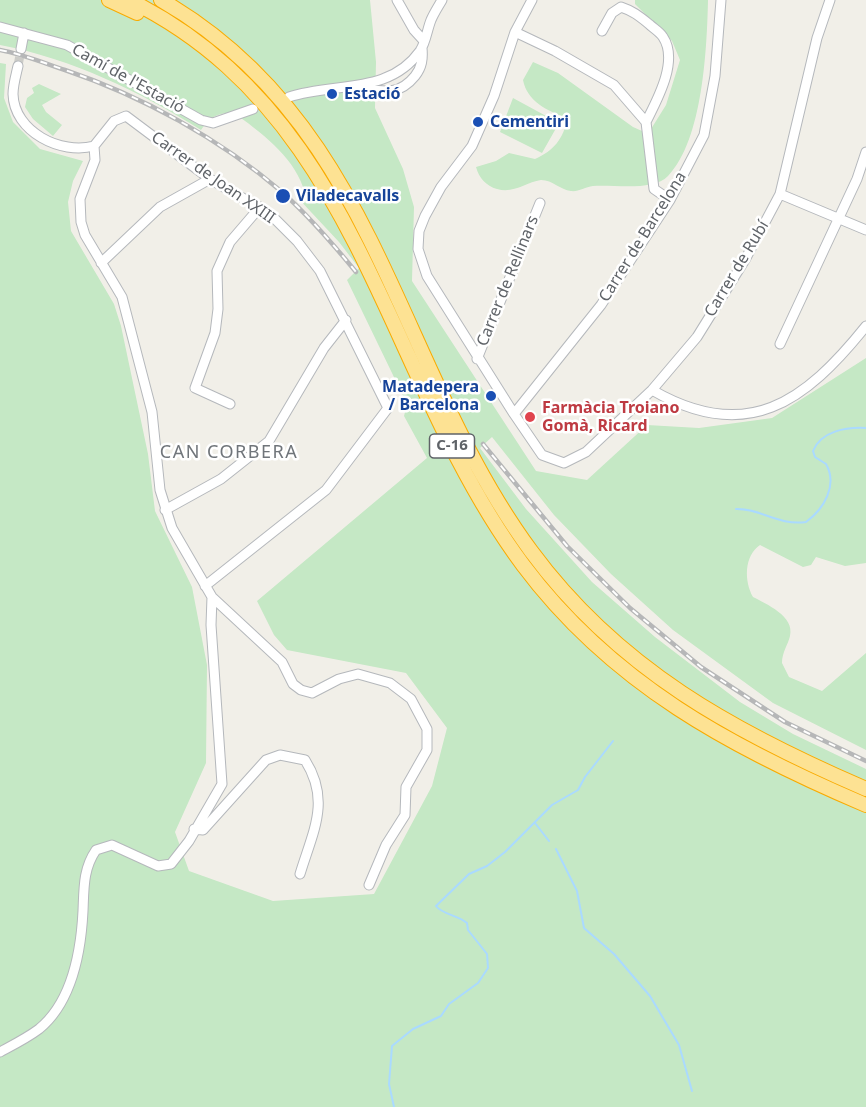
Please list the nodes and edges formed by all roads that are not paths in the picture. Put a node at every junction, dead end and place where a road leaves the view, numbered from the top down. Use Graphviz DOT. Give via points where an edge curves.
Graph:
graph roads {
  1 [pos="109,0"];
  2 [pos="129,0"];
  3 [pos="397,0"];
  4 [pos="442,0"];
  5 [pos="532,0"];
  6 [pos="722,0"];
  7 [pos="830,0"];
  8 [pos="163,1"];
  9 [pos="0,27"];
  10 [pos="602,31"];
  11 [pos="515,32"];
  12 [pos="24,33"];
  13 [pos="423,45"];
  14 [pos="21,49"];
  15 [pos="18,66"];
  16 [pos="348,86"];
  17 [pos="289,97"];
  18 [pos="253,109"];
  19 [pos="646,122"];
  20 [pos="286,130"];
  21 [pos="94,146"];
  22 [pos="866,152"];
  23 [pos="210,179"];
  24 [pos="780,194"];
  25 [pos="670,200"];
  26 [pos="540,203"];
  27 [pos="260,207"];
  28 [pos="838,218"];
  29 [pos="866,230"];
  30 [pos="101,263"];
  31 [pos="346,320"];
  32 [pos="866,326"];
  33 [pos="780,344"];
  34 [pos="477,359"];
  35 [pos="652,390"];
  36 [pos="230,404"];
  37 [pos="514,414"];
  38 [pos="165,510"];
  39 [pos="205,586"];
  40 [pos="212,597"];
  41 [pos="866,789"];
  42 [pos="866,805"];
  43 [pos="194,829"];
  44 [pos="300,874"];
  45 [pos="369,885"];
  46 [pos="0,1053"];
  1 -- 20 [label="highway" via="155,23 197,51"];
  2 -- 20 [label="highway, C-16" via="182,31 240,77"];
  3 -- 13 [label="street"];
  4 -- 13 [label="street"];
  5 -- 11 [label="street"];
  6 -- 25 [label="street, Carrer de Barcelona" via="715,76 704,135"];
  7 -- 24 [label="street, Carrer de Rubí" via="817,38"];
  8 -- 41 [label="highway, C-16" via="198,24 249,67 308,132 354,207 482,471 517,531 564,592 626,653 693,703 768,745"];
  9 -- 12 [label="street, Camí de l'Estació"];
  10 -- 19 [label="street" via="621,7 635,11 663,37 668,66"];
  11 -- 19 [label="street" via="614,85"];
  11 -- 34 [label="street" via="472,146 441,187 418,239 422,266"];
  12 -- 14 [label="street"];
  12 -- 18 [label="street, Camí de l'Estació" via="67,45 201,120 213,123"];
  13 -- 16 [label="street" via="406,68 392,77"];
  13 -- 16 [label="street" via="421,68 408,85 396,92"];
  15 -- 21 [label="street" via="13,95 20,116 31,129 46,141 63,146 80,150"];
  16 -- 17 [label="street" via="312,89"];
  19 -- 25 [label="street" via="654,189"];
  20 -- 42 [label="highway, C-16" via="341,214 477,495 542,589 616,664 669,704 746,750"];
  21 -- 23 [label="street, Carrer de Joan XXIII" via="114,121 126,116"];
  21 -- 30 [label="street" via="94,160 79,211"];
  22 -- 28 [label="street"];
  23 -- 27 [label="street, Carrer de Joan XXIII"];
  23 -- 30 [label="street" via="160,207"];
  24 -- 28 [label="street"];
  24 -- 35 [label="street, Carrer de Rubí" via="697,337"];
  25 -- 37 [label="street, Carrer de Barcelona" via="601,304"];
  26 -- 34 [label="street, Carrer de Rellinars"];
  27 -- 31 [label="street, Carrer de Joan XXIII" via="309,254"];
  27 -- 36 [label="street" via="230,243 217,271 215,333 195,388"];
  28 -- 29 [label="street"];
  28 -- 33 [label="street"];
  30 -- 38 [label="street" via="122,297 128,318 152,412"];
  31 -- 38 [label="street" via="324,348 269,441 221,479"];
  31 -- 39 [label="street, Carrer de Joan XXIII" via="388,408 326,490"];
  32 -- 35 [label="street" via="837,362 778,406 744,415 710,414"];
  34 -- 37 [label="street"];
  35 -- 37 [label="street, Carrer de Rubí" via="586,452 564,463 542,455"];
  38 -- 39 [label="street"];
  39 -- 40 [label="street"];
  40 -- 43 [label="street" via="222,784"];
  40 -- 45 [label="street" via="282,662 293,684 301,690 312,693 357,674 390,683 411,699 427,729 427,750 406,787 405,815 386,845"];
  43 -- 44 [label="street" via="203,830 266,760 280,755 305,760 315,776 320,800"];
  43 -- 46 [label="street" via="176,859 165,867 112,845 96,850 85,869 81,938 67,990 55,1013 40,1028"];
}
